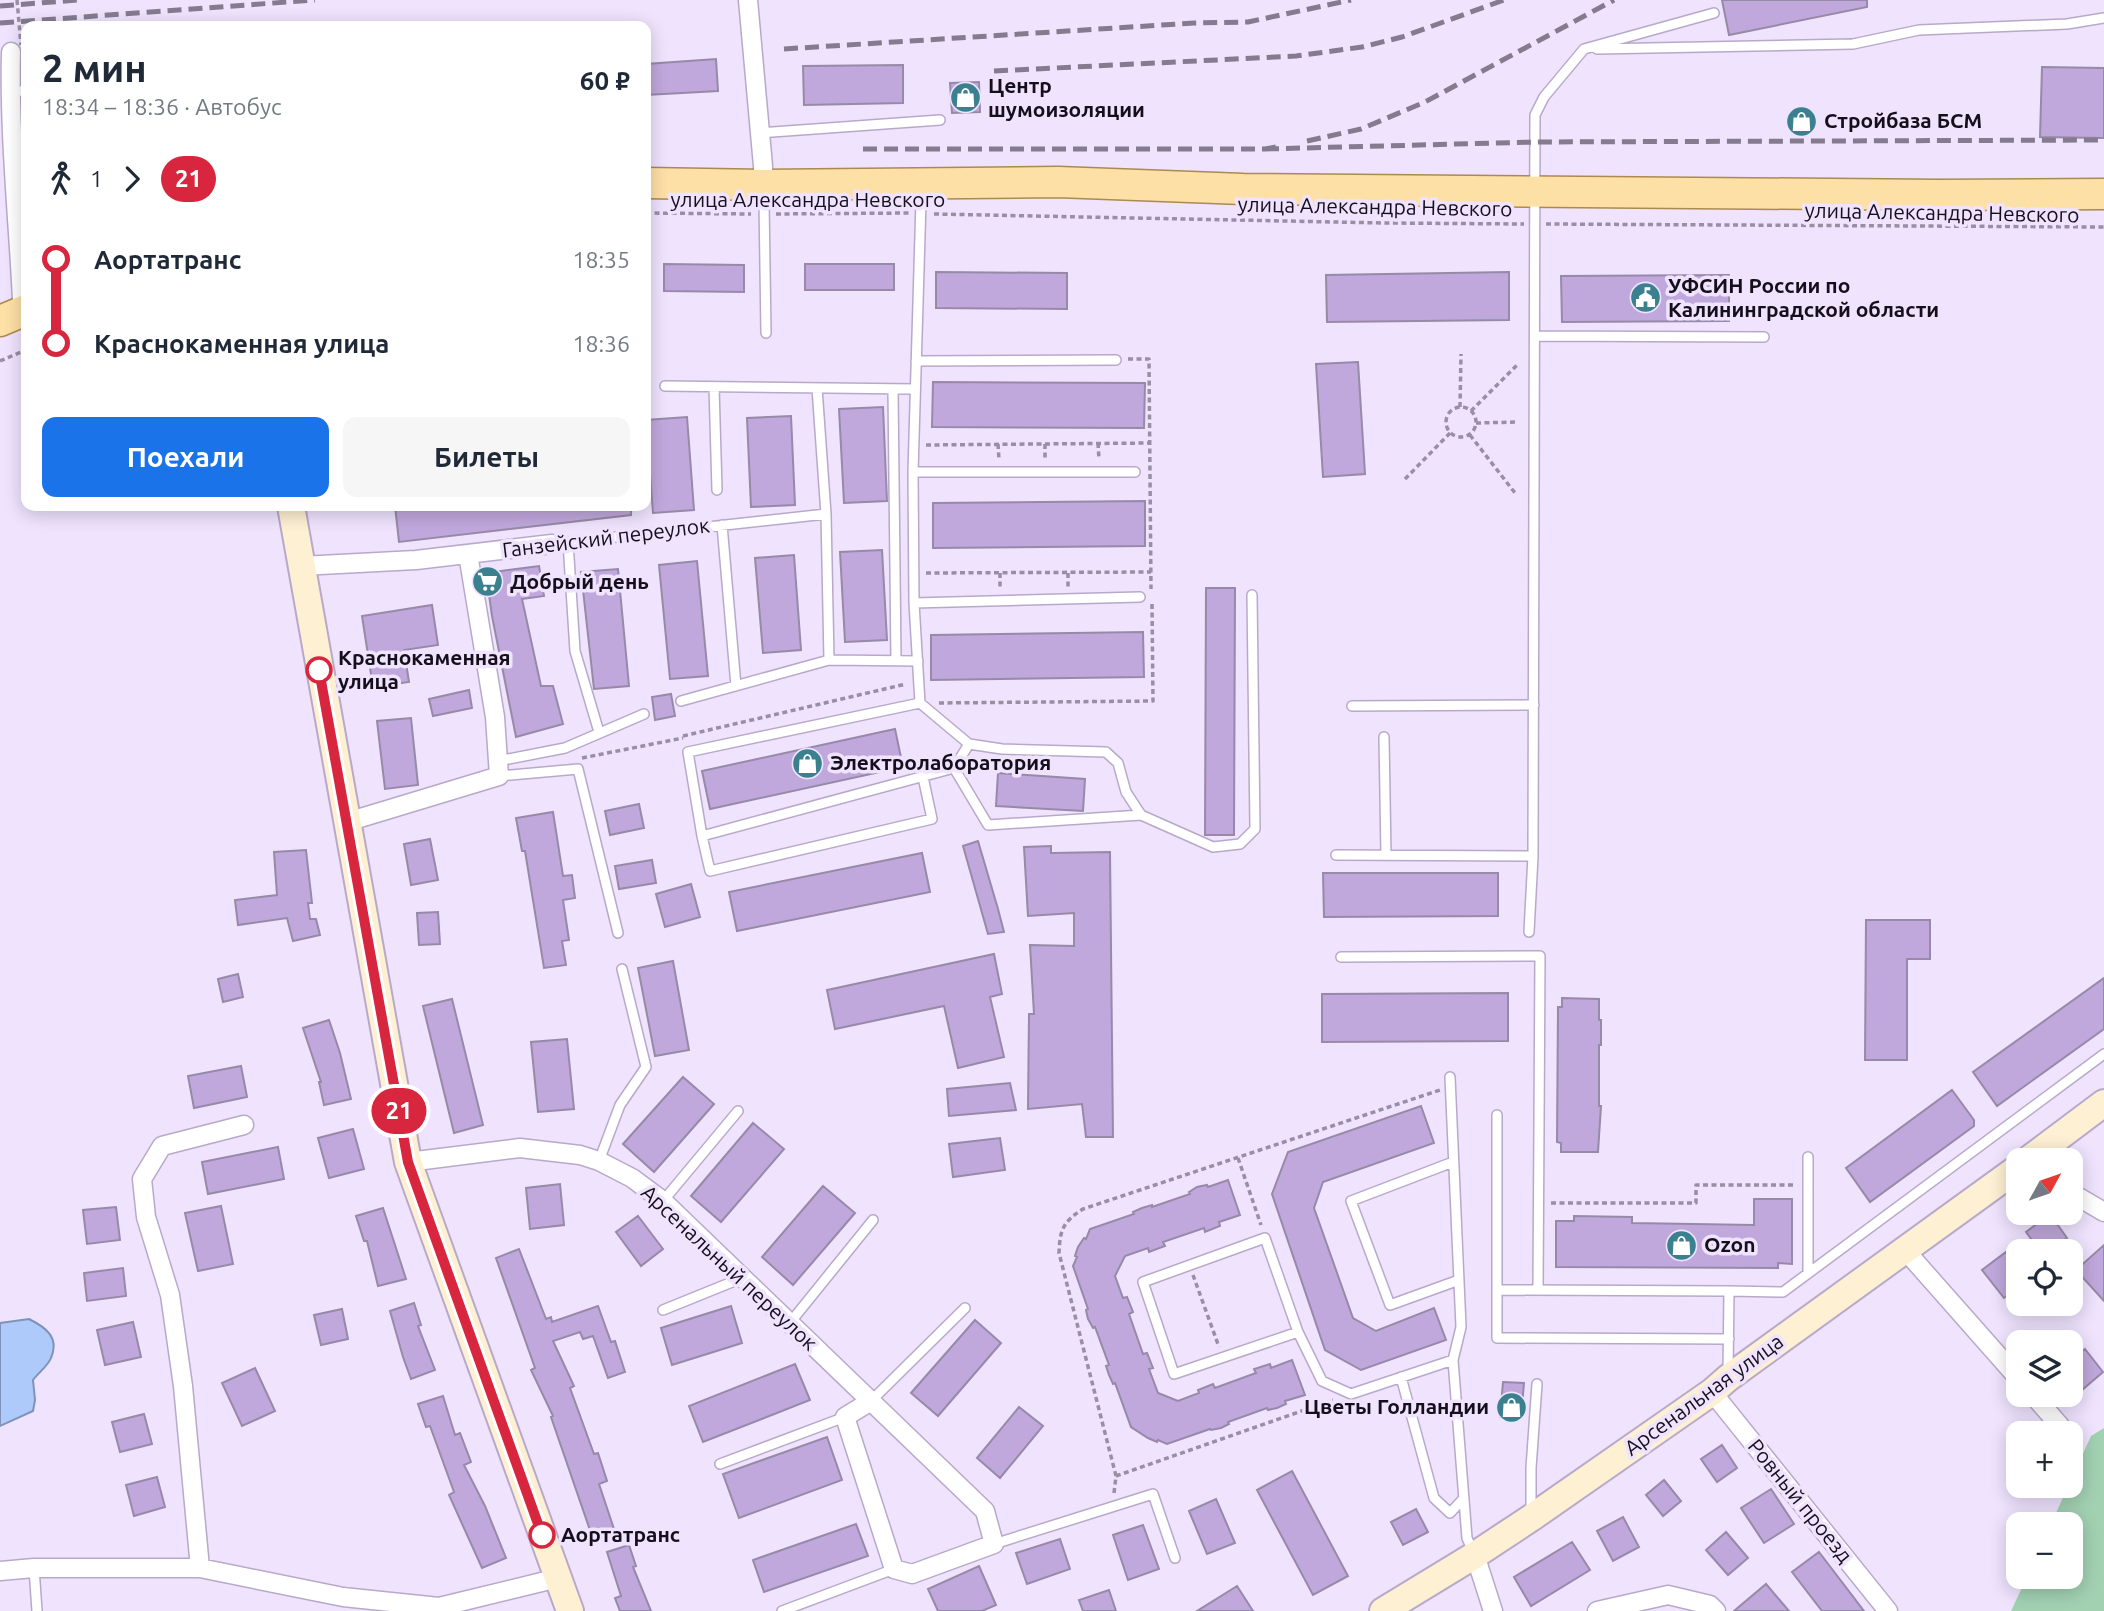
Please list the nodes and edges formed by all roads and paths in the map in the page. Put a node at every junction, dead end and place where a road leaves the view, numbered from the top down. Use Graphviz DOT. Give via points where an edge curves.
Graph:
graph roads {
  1 [pos="18,0"];
  2 [pos="748,0"];
  3 [pos="1714,13"];
  4 [pos="2104,18"];
  5 [pos="16,49"];
  6 [pos="1584,49"];
  7 [pos="18,92"];
  8 [pos="5,113"];
  9 [pos="940,120"];
  10 [pos="760,134"];
  11 [pos="651,184"];
  12 [pos="2104,194"];
  13 [pos="651,199"];
  14 [pos="764,200"];
  15 [pos="921,207"];
  16 [pos="1536,208"];
  17 [pos="651,212"];
  18 [pos="2104,215"];
  19 [pos="2104,227"];
  20 [pos="21,278"];
  21 [pos="19,318"];
  22 [pos="766,333"];
  23 [pos="1535,336"];
  24 [pos="1764,337"];
  25 [pos="0,340"];
  26 [pos="21,352"];
  27 [pos="1461,354"];
  28 [pos="1116,359"];
  29 [pos="0,361"];
  30 [pos="916,361"];
  31 [pos="1519,363"];
  32 [pos="665,386"];
  33 [pos="714,387"];
  34 [pos="817,388"];
  35 [pos="893,389"];
  36 [pos="915,389"];
  37 [pos="1460,407"];
  38 [pos="1471,411"];
  39 [pos="1518,422"];
  40 [pos="1476,423"];
  41 [pos="1450,433"];
  42 [pos="1470,435"];
  43 [pos="1150,443"];
  44 [pos="914,445"];
  45 [pos="913,472"];
  46 [pos="1135,472"];
  47 [pos="1405,478"];
  48 [pos="717,489"];
  49 [pos="1516,493"];
  50 [pos="292,511"];
  51 [pos="826,514"];
  52 [pos="722,525"];
  53 [pos="560,543"];
  54 [pos="468,554"];
  55 [pos="301,566"];
  56 [pos="1151,572"];
  57 [pos="914,574"];
  58 [pos="1252,595"];
  59 [pos="1140,597"];
  60 [pos="914,603"];
  61 [pos="829,660"];
  62 [pos="896,660"];
  63 [pos="918,661"];
  64 [pos="919,681"];
  65 [pos="736,686"];
  66 [pos="681,701"];
  67 [pos="920,703"];
  68 [pos="1534,705"];
  69 [pos="1352,706"];
  70 [pos="644,714"];
  71 [pos="599,732"];
  72 [pos="683,736"];
  73 [pos="1384,737"];
  74 [pos="969,744"];
  75 [pos="688,752"];
  76 [pos="954,768"];
  77 [pos="498,769"];
  78 [pos="579,769"];
  79 [pos="922,777"];
  80 [pos="1141,815"];
  81 [pos="347,822"];
  82 [pos="702,836"];
  83 [pos="1336,855"];
  84 [pos="1387,855"];
  85 [pos="1533,856"];
  86 [pos="1529,932"];
  87 [pos="618,933"];
  88 [pos="1340,957"];
  89 [pos="622,969"];
  90 [pos="2104,1054"];
  91 [pos="1450,1082"];
  92 [pos="2104,1103"];
  93 [pos="738,1111"];
  94 [pos="1497,1115"];
  95 [pos="244,1125"];
  96 [pos="2044,1148"];
  97 [pos="1808,1157"];
  98 [pos="1238,1158"];
  99 [pos="599,1161"];
  100 [pos="408,1162"];
  101 [pos="1454,1163"];
  102 [pos="2006,1177"];
  103 [pos="1800,1185"];
  104 [pos="2083,1200"];
  105 [pos="663,1201"];
  106 [pos="1539,1203"];
  107 [pos="2104,1212"];
  108 [pos="873,1220"];
  109 [pos="1265,1238"];
  110 [pos="1905,1250"];
  111 [pos="1190,1267"];
  112 [pos="1808,1273"];
  113 [pos="742,1278"];
  114 [pos="1459,1280"];
  115 [pos="1497,1290"];
  116 [pos="1538,1290"];
  117 [pos="1729,1291"];
  118 [pos="965,1308"];
  119 [pos="663,1310"];
  120 [pos="789,1324"];
  121 [pos="1298,1332"];
  122 [pos="1728,1339"];
  123 [pos="1222,1358"];
  124 [pos="1453,1360"];
  125 [pos="2006,1364"];
  126 [pos="1401,1377"];
  127 [pos="1537,1384"];
  128 [pos="1720,1385"];
  129 [pos="1351,1394"];
  130 [pos="871,1401"];
  131 [pos="2043,1407"];
  132 [pos="845,1417"];
  133 [pos="2056,1421"];
  134 [pos="720,1464"];
  135 [pos="1116,1476"];
  136 [pos="1464,1498"];
  137 [pos="1109,1508"];
  138 [pos="1531,1518"];
  139 [pos="994,1544"];
  140 [pos="1475,1555"];
  141 [pos="1175,1558"];
  142 [pos="34,1568"];
  143 [pos="200,1569"];
  144 [pos="894,1569"];
  145 [pos="0,1571"];
  146 [pos="558,1578"];
  147 [pos="37,1611"];
  148 [pos="570,1611"];
  149 [pos="782,1611"];
  150 [pos="1383,1611"];
  151 [pos="1493,1611"];
  152 [pos="1597,1611"];
  153 [pos="1716,1611"];
  154 [pos="1888,1611"];
  1 -- 5 [label="path, bridge"];
  2 -- 10 [label="street"];
  3 -- 6 [label="lane"];
  4 -- 6 [label="lane" via="2067,24 1919,30 1853,44"];
  5 -- 7 [label="street"];
  6 -- 16 [label="lane" via="1544,97 1535,115"];
  7 -- 8 [label="street"];
  8 -- 20 [label="street" via="18,210"];
  9 -- 10 [label="lane"];
  10 -- 14 [label="street"];
  11 -- 14 [label="main road"];
  12 -- 16 [label="main road"];
  13 -- 14 [label="main road, улица Александра Невского"];
  14 -- 15 [label="main road, улица Александра Невского"];
  14 -- 15 [label="path"];
  14 -- 16 [label="main road" via="1058,182"];
  14 -- 17 [label="path"];
  14 -- 22 [label="lane"];
  15 -- 16 [label="main road, улица Александра Невского"];
  15 -- 16 [label="path" via="1385,223"];
  15 -- 30 [label="lane"];
  16 -- 18 [label="main road, улица Александра Невского"];
  16 -- 19 [label="path"];
  16 -- 23 [label="lane"];
  21 -- 25 [label="main road"];
  23 -- 24 [label="lane"];
  23 -- 68 [label="lane"];
  26 -- 29 [label="path"];
  27 -- 37 [label="path"];
  28 -- 30 [label="lane"];
  30 -- 36 [label="lane"];
  31 -- 38 [label="path"];
  32 -- 33 [label="lane"];
  33 -- 34 [label="lane"];
  33 -- 48 [label="lane"];
  34 -- 35 [label="lane"];
  34 -- 51 [label="lane"];
  35 -- 36 [label="lane"];
  35 -- 62 [label="lane"];
  36 -- 44 [label="lane"];
  37 -- 38 [label="path"];
  37 -- 41 [label="path" via="1446,418"];
  38 -- 40 [label="path"];
  39 -- 40 [label="path"];
  40 -- 42 [label="path"];
  41 -- 42 [label="path" via="1459,438"];
  41 -- 47 [label="path"];
  42 -- 49 [label="path"];
  43 -- 44 [label="path"];
  44 -- 45 [label="lane"];
  45 -- 46 [label="lane"];
  45 -- 57 [label="lane"];
  50 -- 55 [label="street"];
  51 -- 52 [label="lane, Ганзейский переулок"];
  51 -- 61 [label="lane"];
  52 -- 53 [label="lane, Ганзейский переулок"];
  52 -- 65 [label="lane"];
  53 -- 54 [label="street, Ганзейский переулок"];
  53 -- 71 [label="lane" via="575,651"];
  54 -- 55 [label="street, Ганзейский переулок"];
  54 -- 77 [label="street" via="495,717"];
  55 -- 81 [label="street"];
  56 -- 57 [label="path"];
  57 -- 60 [label="lane"];
  58 -- 80 [label="lane" via="1255,829 1240,844 1213,847"];
  59 -- 60 [label="lane"];
  60 -- 63 [label="lane"];
  61 -- 62 [label="lane"];
  61 -- 65 [label="lane"];
  62 -- 63 [label="lane"];
  63 -- 64 [label="lane"];
  64 -- 67 [label="lane"];
  64 -- 72 [label="path"];
  65 -- 66 [label="lane"];
  67 -- 74 [label="lane"];
  67 -- 75 [label="lane"];
  68 -- 69 [label="lane"];
  68 -- 85 [label="lane"];
  70 -- 71 [label="lane"];
  71 -- 77 [label="lane"];
  72 -- 75 [label="path"];
  72 -- 78 [label="path" via="577,759"];
  73 -- 84 [label="lane"];
  74 -- 76 [label="lane"];
  74 -- 80 [label="lane" via="1106,752 1118,764 1126,792"];
  75 -- 82 [label="lane"];
  76 -- 79 [label="lane"];
  76 -- 80 [label="lane" via="988,825"];
  77 -- 78 [label="lane"];
  77 -- 81 [label="street"];
  78 -- 87 [label="lane"];
  79 -- 82 [label="lane"];
  79 -- 82 [label="lane" via="932,819 710,872"];
  81 -- 100 [label="street"];
  83 -- 84 [label="lane"];
  84 -- 85 [label="lane"];
  85 -- 86 [label="lane"];
  88 -- 106 [label="lane" via="1540,956"];
  89 -- 99 [label="lane" via="646,1067 620,1105"];
  90 -- 112 [label="lane"];
  91 -- 98 [label="path"];
  91 -- 101 [label="lane"];
  92 -- 96 [label="street"];
  93 -- 105 [label="lane"];
  94 -- 115 [label="lane"];
  95 -- 143 [label="street" via="162,1146 142,1179 146,1217 170,1295"];
  97 -- 112 [label="lane"];
  98 -- 109 [label="path"];
  98 -- 135 [label="path" via="1083,1209 1071,1217 1060,1235 1059,1253"];
  99 -- 100 [label="street, Арсенальный переулок" via="520,1147"];
  99 -- 105 [label="street, Арсенальный переулок"];
  100 -- 146 [label="street"];
  101 -- 114 [label="lane"];
  101 -- 114 [label="lane" via="1351,1201 1390,1306"];
  102 -- 110 [label="street, Арсенальная улица"];
  103 -- 106 [label="path" via="1696,1185 1696,1203"];
  104 -- 107 [label="street"];
  105 -- 113 [label="street, Арсенальный переулок"];
  106 -- 116 [label="lane"];
  108 -- 120 [label="lane"];
  109 -- 111 [label="lane"];
  109 -- 121 [label="lane"];
  110 -- 125 [label="street"];
  110 -- 128 [label="street, Арсенальная улица"];
  111 -- 123 [label="path"];
  111 -- 123 [label="lane" via="1143,1282 1174,1374"];
  112 -- 117 [label="lane" via="1783,1292"];
  113 -- 119 [label="lane"];
  113 -- 120 [label="street, Арсенальный переулок"];
  114 -- 124 [label="lane" via="1461,1327"];
  115 -- 116 [label="lane"];
  115 -- 122 [label="lane" via="1497,1338"];
  116 -- 117 [label="lane"];
  117 -- 122 [label="lane"];
  118 -- 130 [label="lane"];
  120 -- 130 [label="street, Арсенальный переулок"];
  121 -- 123 [label="lane"];
  121 -- 129 [label="lane" via="1322,1381"];
  122 -- 128 [label="lane"];
  124 -- 126 [label="lane"];
  124 -- 136 [label="lane"];
  126 -- 129 [label="lane"];
  126 -- 136 [label="lane" via="1434,1498 1450,1513"];
  127 -- 138 [label="lane"];
  128 -- 138 [label="street, Арсенальная улица"];
  128 -- 154 [label="street, Ровный проезд"];
  129 -- 135 [label="path"];
  130 -- 132 [label="street"];
  130 -- 139 [label="street, Арсенальный переулок" via="985,1511"];
  131 -- 133 [label="street"];
  132 -- 134 [label="lane"];
  132 -- 144 [label="street"];
  135 -- 137 [label="path"];
  136 -- 140 [label="lane" via="1467,1538"];
  137 -- 139 [label="lane"];
  137 -- 141 [label="lane" via="1153,1494"];
  138 -- 140 [label="street, Арсенальная улица"];
  139 -- 144 [label="street" via="912,1574"];
  140 -- 150 [label="street, Арсенальная улица"];
  140 -- 151 [label="street"];
  142 -- 143 [label="street"];
  142 -- 145 [label="street"];
  142 -- 147 [label="lane"];
  143 -- 146 [label="street" via="343,1597 439,1607"];
  144 -- 149 [label="lane"];
  146 -- 148 [label="street"];
  152 -- 153 [label="street" via="1668,1595 1710,1605"];
}
